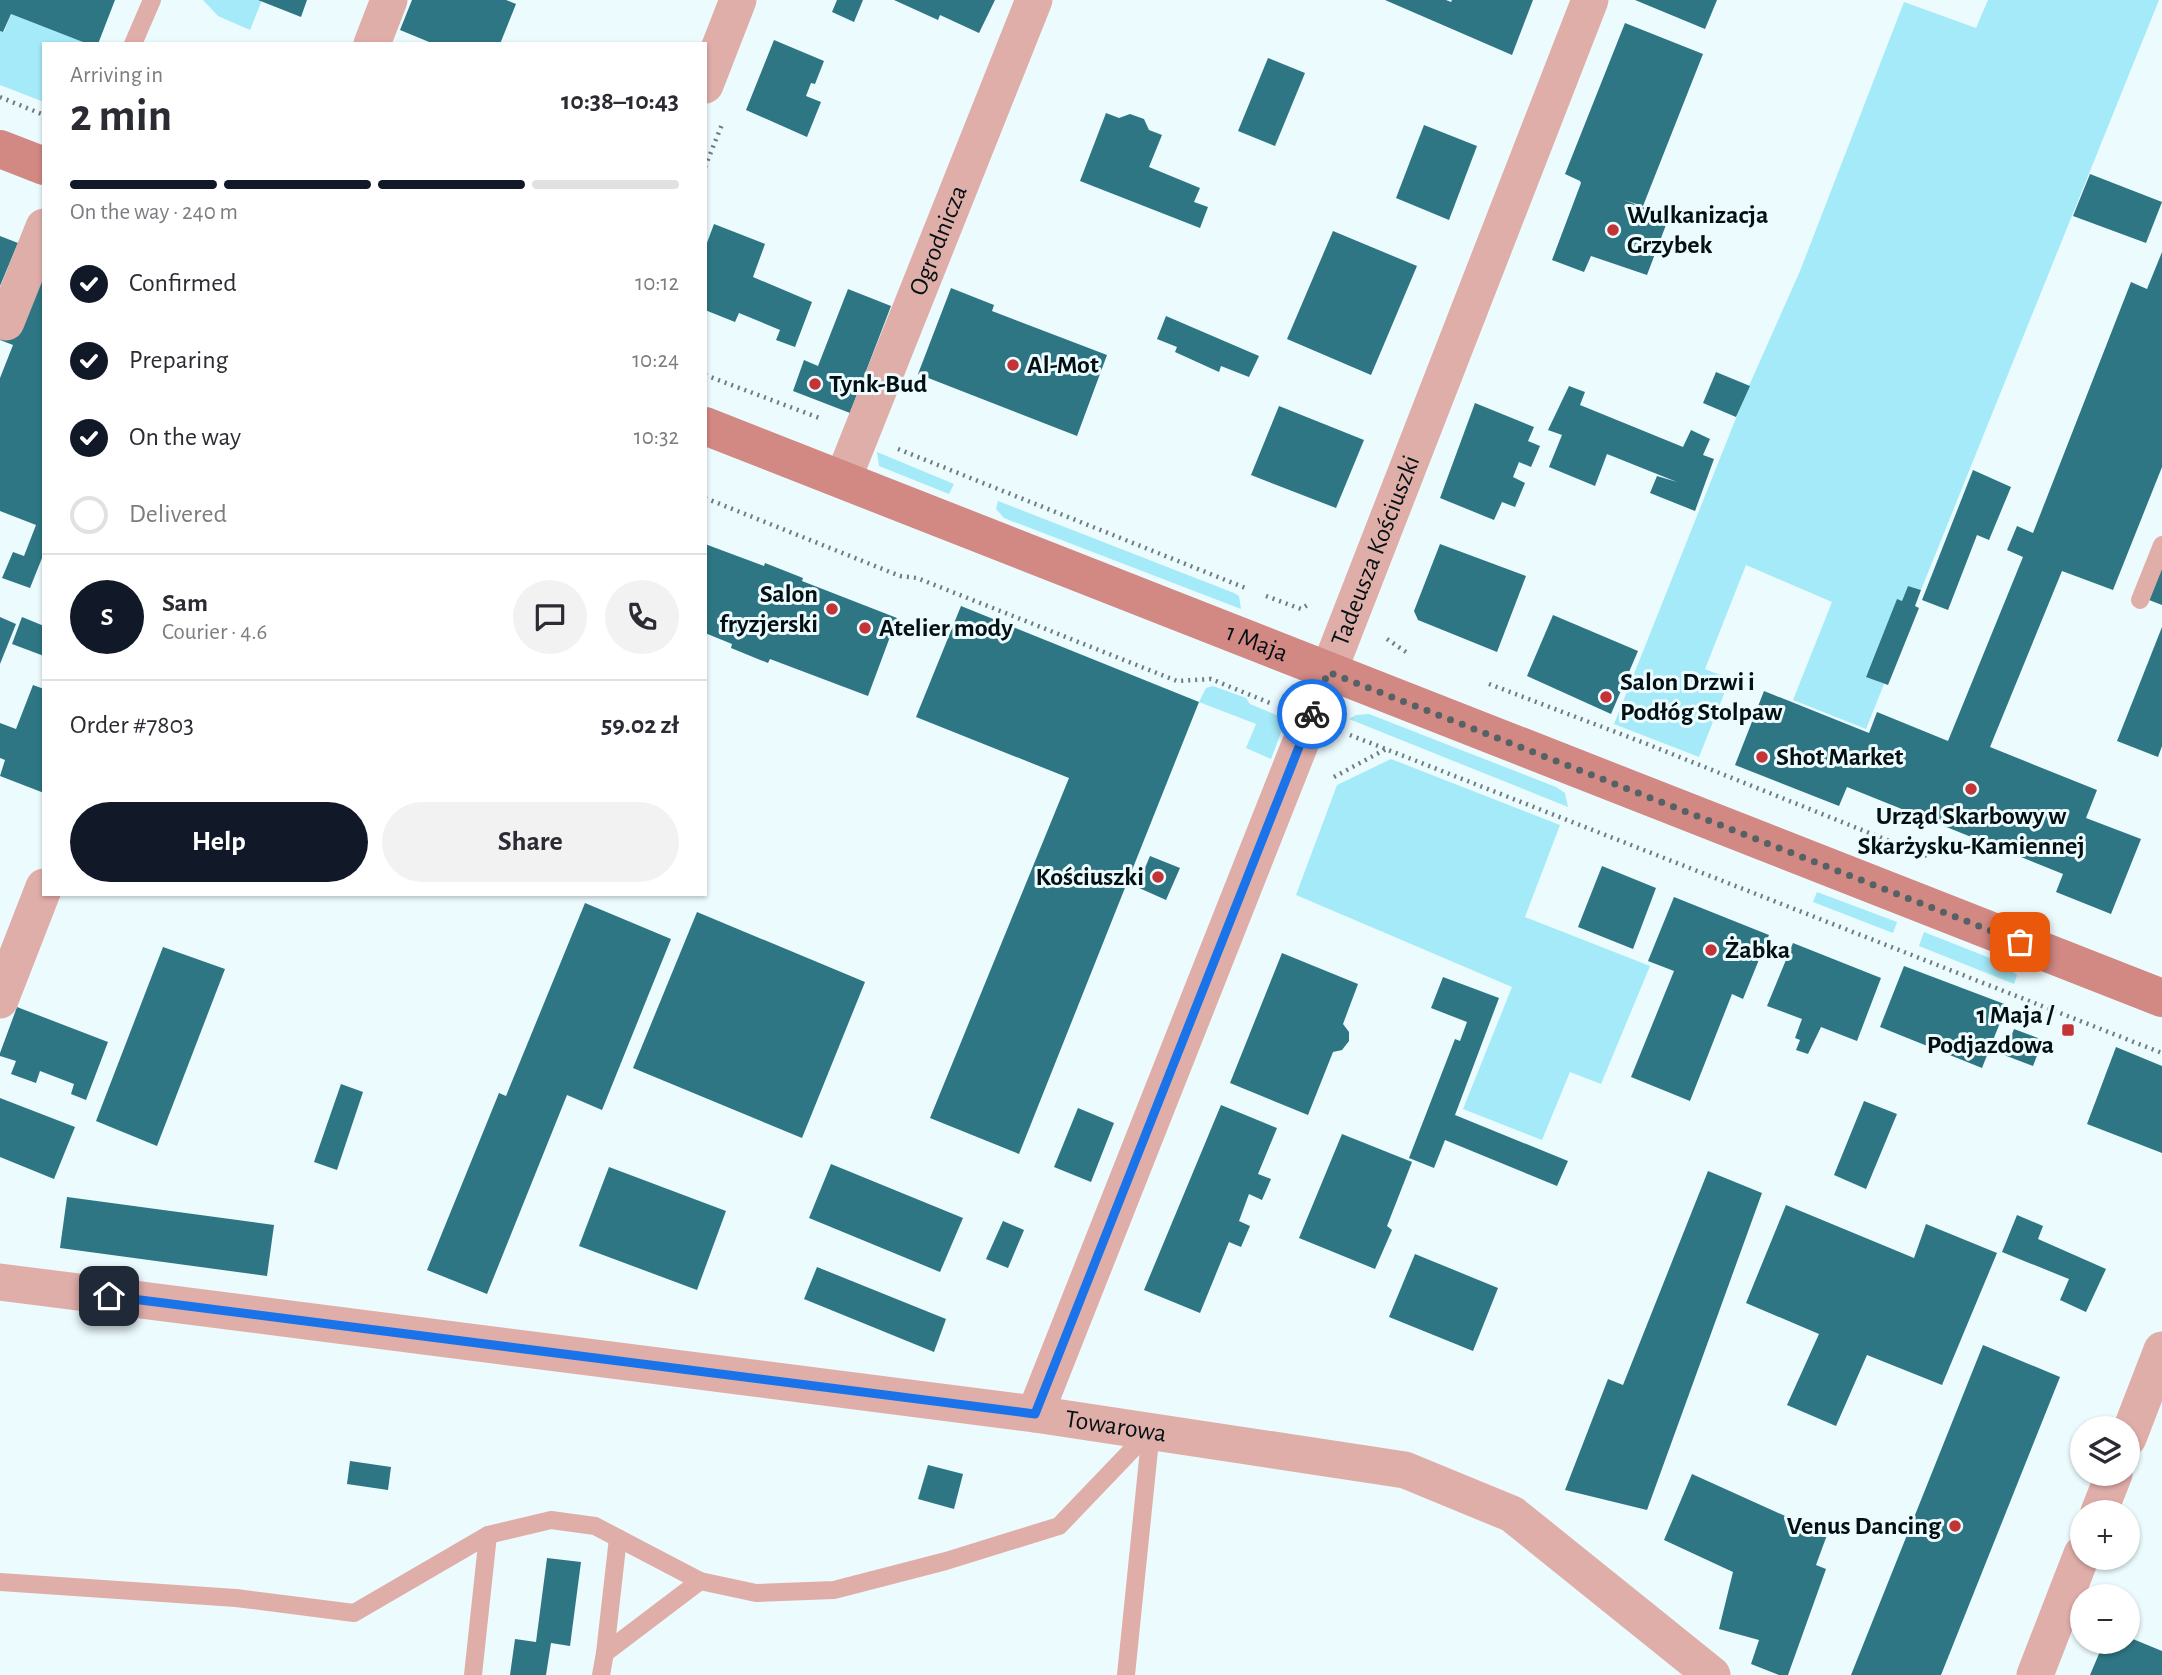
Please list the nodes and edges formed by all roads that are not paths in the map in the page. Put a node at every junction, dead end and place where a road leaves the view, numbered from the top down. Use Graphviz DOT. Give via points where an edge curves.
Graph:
graph roads {
  1 [pos="152,0"];
  2 [pos="390,0"];
  3 [pos="738,0"];
  4 [pos="1034,0"];
  5 [pos="1590,0"];
  6 [pos="134,42"];
  7 [pos="373,42"];
  8 [pos="707,80"];
  9 [pos="0,149"];
  10 [pos="42,165"];
  11 [pos="42,231"];
  12 [pos="6,322"];
  13 [pos="707,427"];
  14 [pos="843,479"];
  15 [pos="2162,545"];
  16 [pos="2140,600"];
  17 [pos="1328,672"];
  18 [pos="42,892"];
  19 [pos="2162,998"];
  20 [pos="0,1000"];
  21 [pos="0,1282"];
  22 [pos="2162,1350"];
  23 [pos="1035,1414"];
  24 [pos="2136,1416"];
  25 [pos="1151,1430"];
  26 [pos="488,1535"];
  27 [pos="618,1538"];
  28 [pos="2076,1570"];
  29 [pos="700,1581"];
  30 [pos="0,1582"];
  31 [pos="605,1653"];
  32 [pos="473,1675"];
  33 [pos="601,1675"];
  34 [pos="1126,1675"];
  35 [pos="1712,1675"];
  36 [pos="2035,1675"];
  1 -- 6 [label="lane"];
  2 -- 7 [label="street"];
  3 -- 8 [label="street"];
  4 -- 14 [label="street, Ogrodnicza"];
  5 -- 17 [label="street, Tadeusza Kościuszki"];
  9 -- 10 [label="street"];
  11 -- 12 [label="street"];
  13 -- 14 [label="street, 1 Maja"];
  14 -- 17 [label="street, 1 Maja"];
  15 -- 16 [label="lane"];
  17 -- 19 [label="street, 1 Maja"];
  17 -- 23 [label="street, Tadeusza Kościuszki"];
  18 -- 20 [label="street"];
  21 -- 23 [label="street, Towarowa"];
  22 -- 24 [label="street"];
  23 -- 25 [label="street, Towarowa"];
  25 -- 29 [label="lane" via="1059,1526 834,1590 755,1593"];
  25 -- 34 [label="lane"];
  25 -- 35 [label="street, Towarowa" via="1405,1470 1512,1514"];
  26 -- 27 [label="lane" via="551,1520 595,1526"];
  26 -- 30 [label="lane" via="354,1613 236,1598"];
  26 -- 32 [label="lane"];
  27 -- 29 [label="lane"];
  27 -- 31 [label="lane"];
  28 -- 36 [label="street"];
  29 -- 31 [label="lane"];
  31 -- 33 [label="lane"];
}
